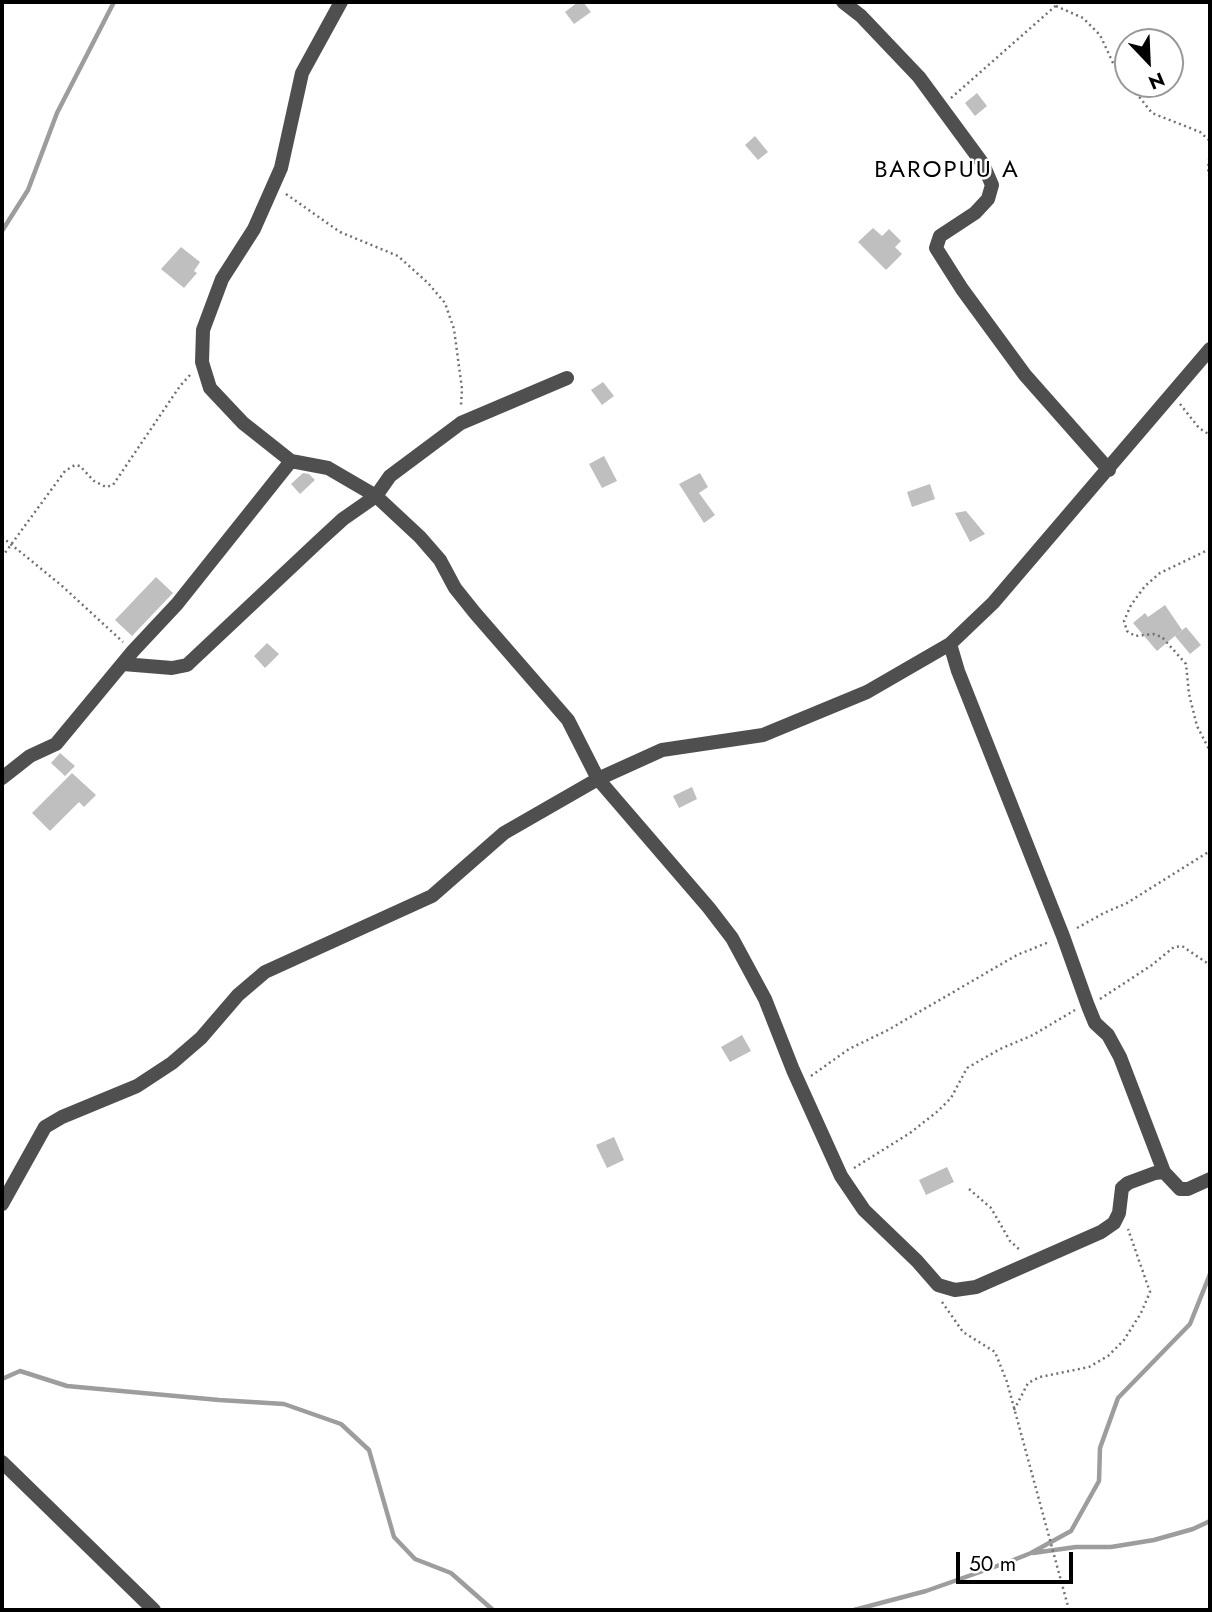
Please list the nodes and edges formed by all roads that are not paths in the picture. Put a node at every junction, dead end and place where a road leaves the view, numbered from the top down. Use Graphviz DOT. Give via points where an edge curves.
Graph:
graph roads {
  1 [pos="341,2"];
  2 [pos="843,2"];
  3 [pos="1210,349"];
  4 [pos="567,378"];
  5 [pos="291,461"];
  6 [pos="1109,470"];
  7 [pos="376,496"];
  8 [pos="950,644"];
  9 [pos="124,664"];
  10 [pos="2,778"];
  11 [pos="598,779"];
  12 [pos="1164,1172"];
  13 [pos="1210,1180"];
  14 [pos="2,1204"];
  15 [pos="2,1462"];
  16 [pos="154,1610"];
  1 -- 5 [label="street" via="302,73 281,168 254,229 222,279 203,330 202,362 210,388 243,423"];
  2 -- 6 [label="street" via="919,76 983,164 992,185 988,199 940,236 936,248 1025,375"];
  3 -- 6 [label="street"];
  4 -- 7 [label="street" via="461,423 390,476"];
  5 -- 7 [label="street" via="328,468"];
  5 -- 9 [label="street"];
  6 -- 8 [label="street" via="993,603"];
  7 -- 9 [label="street" via="319,541 187,666"];
  7 -- 11 [label="street" via="433,552 468,605 568,720"];
  8 -- 11 [label="street" via="867,692 763,735 663,750"];
  8 -- 12 [label="street" via="1094,1023 1108,1035 1120,1057"];
  9 -- 10 [label="street" via="56,744 30,756"];
  11 -- 12 [label="street" via="732,939 765,999 841,1176 864,1210 938,1285 955,1290 976,1287 1101,1232 1119,1213 1122,1188"];
  11 -- 14 [label="street" via="504,833 432,896 264,972 172,1063 136,1086 45,1127"];
  12 -- 13 [label="street" via="1180,1189"];
  15 -- 16 [label="street"];
}
